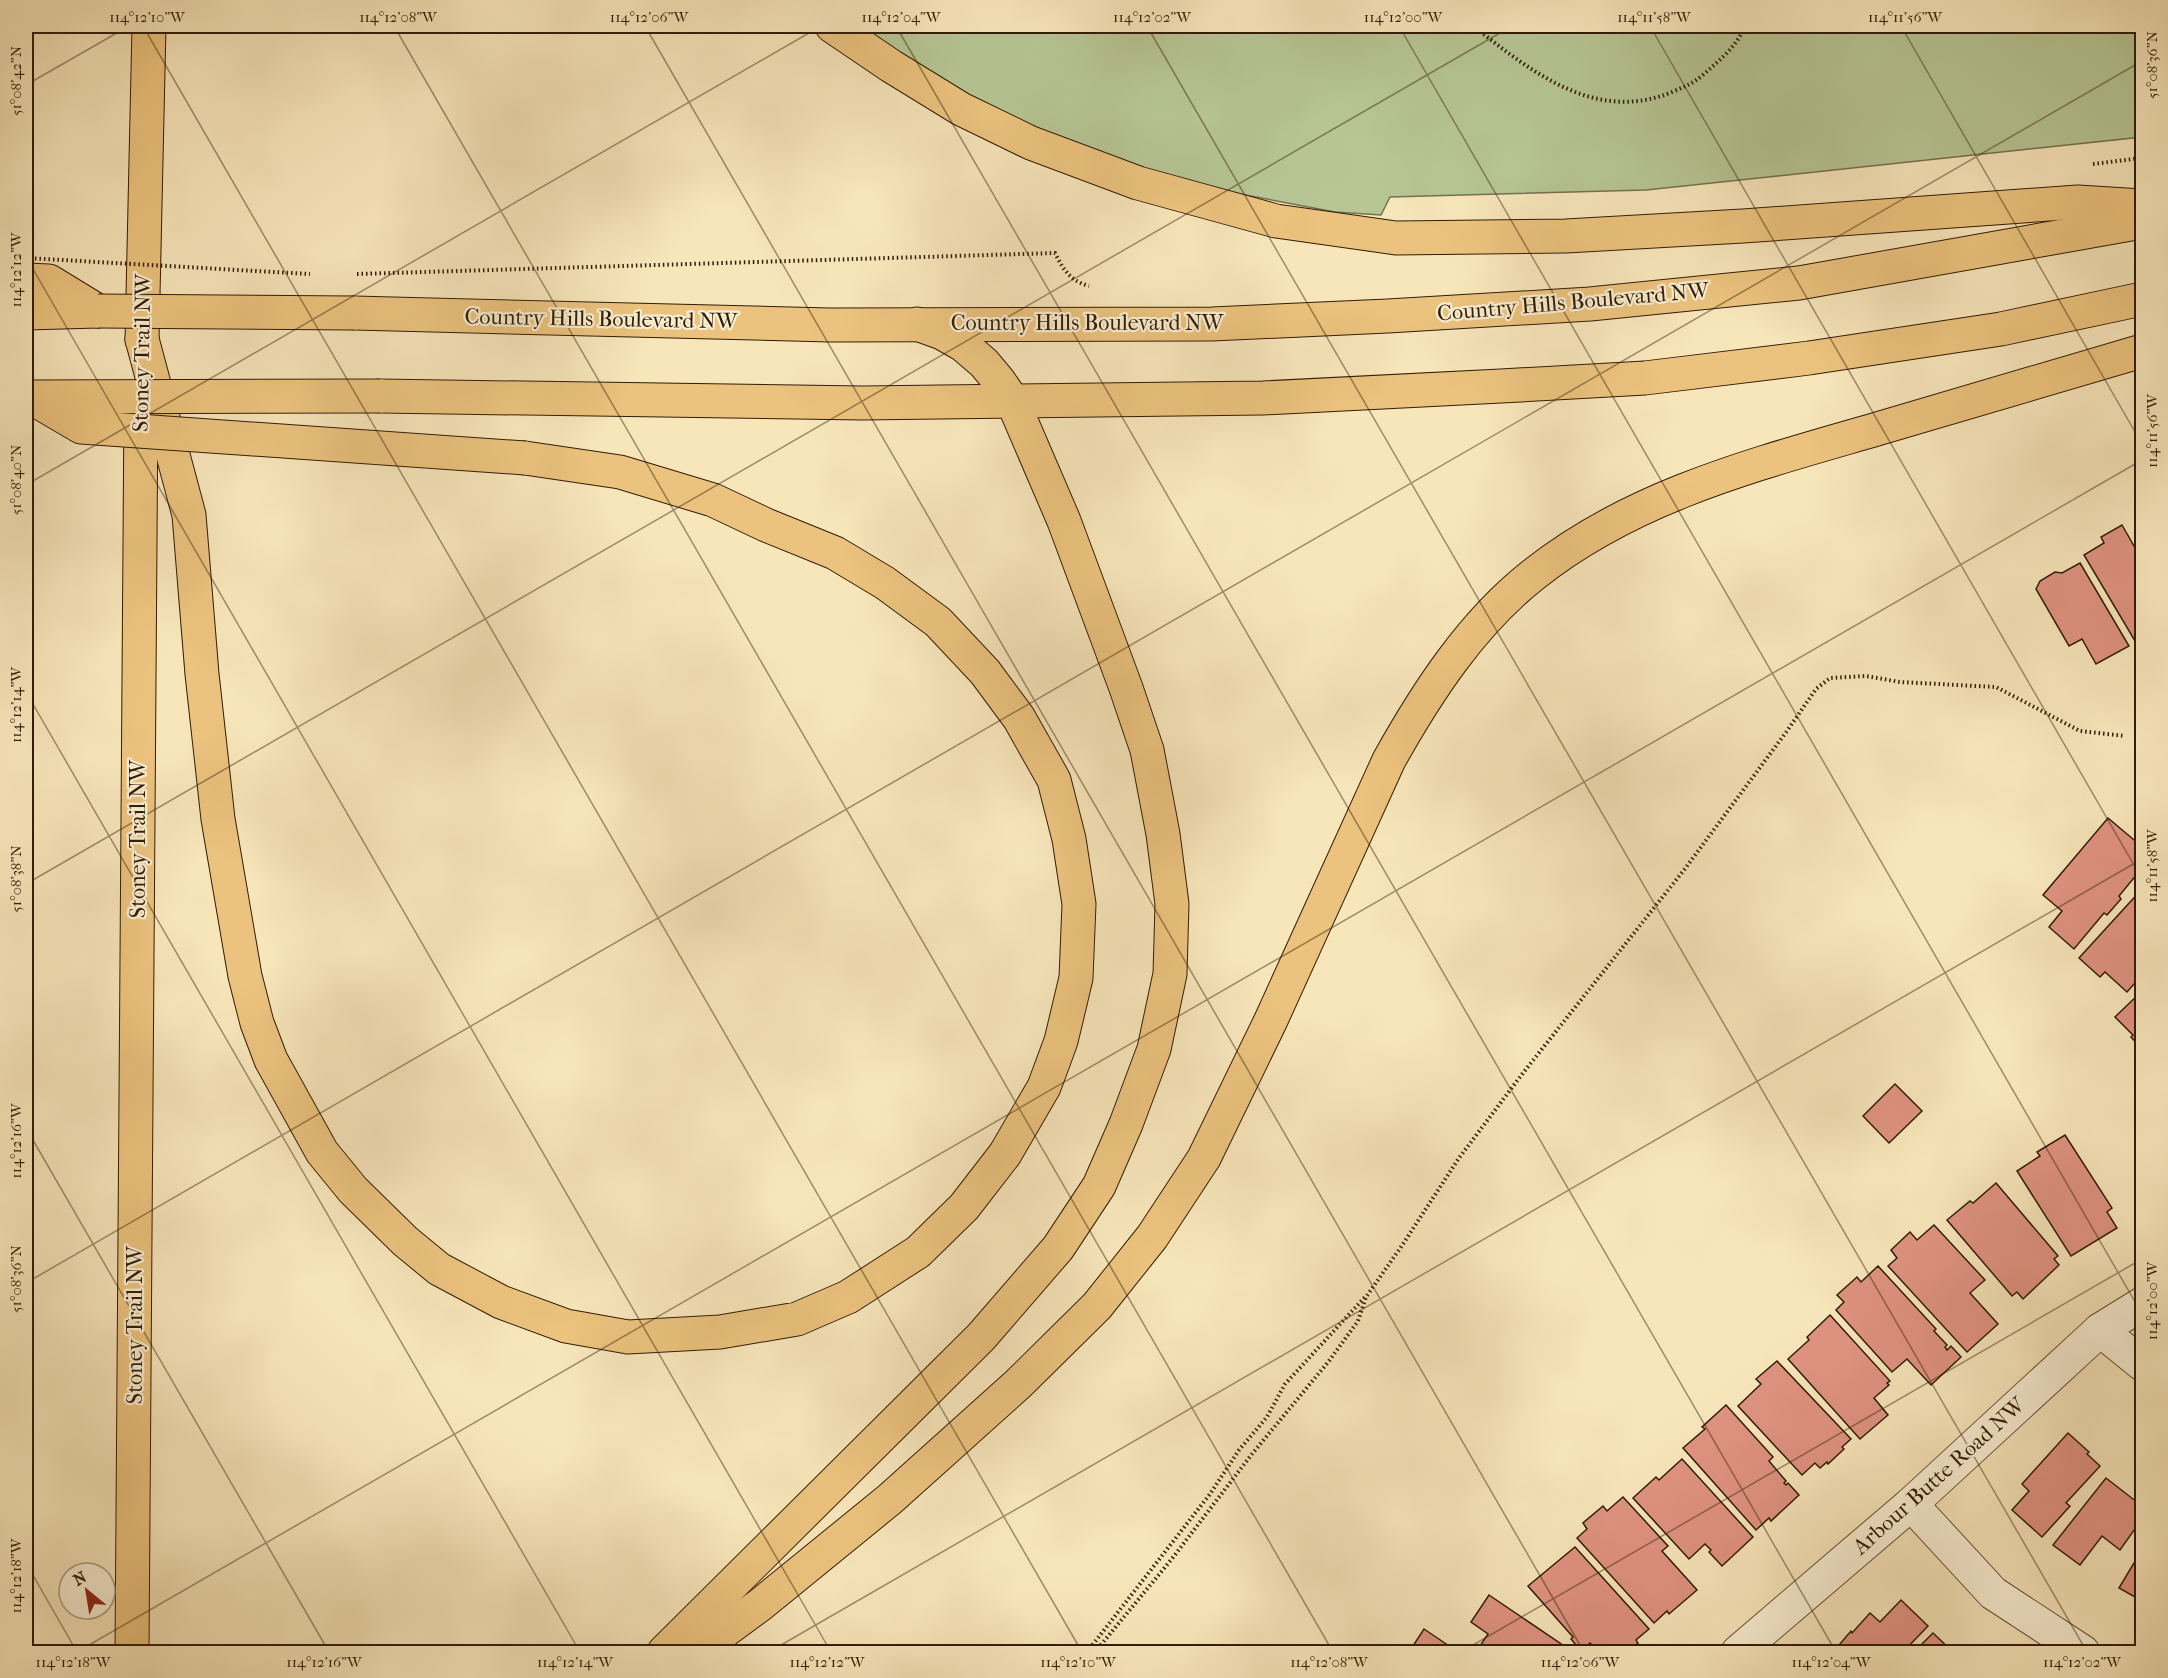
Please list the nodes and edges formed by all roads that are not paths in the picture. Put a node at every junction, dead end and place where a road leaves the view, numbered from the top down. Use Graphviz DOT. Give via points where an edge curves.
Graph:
graph roads {
  1 [pos="149,26"];
  2 [pos="832,26"];
  3 [pos="2142,206"];
  4 [pos="2142,222"];
  5 [pos="26,280"];
  6 [pos="2142,299"];
  7 [pos="98,311"];
  8 [pos="26,313"];
  9 [pos="917,324"];
  10 [pos="142,339"];
  11 [pos="2142,351"];
  12 [pos="28,397"];
  13 [pos="1012,399"];
  14 [pos="2142,1304"];
  15 [pos="2100,1330"];
  16 [pos="2142,1364"];
  17 [pos="1911,1504"];
  18 [pos="132,1653"];
  19 [pos="664,1653"];
  20 [pos="696,1653"];
  21 [pos="1738,1653"];
  22 [pos="2083,1653"];
  1 -- 10 [label="main road, Stoney Trail NW"];
  2 -- 3 [label="main road" via="961,109 1031,143 1138,183 1276,221 1396,238 1566,237 2078,202"];
  4 -- 9 [label="main road, Country Hills Boulevard NW" via="1799,282 1590,304 1212,324"];
  5 -- 7 [label="main road" via="49,281"];
  6 -- 13 [label="main road" via="2001,329 1645,378 1263,398"];
  7 -- 8 [label="main road, Country Hills Boulevard NW"];
  7 -- 9 [label="main road, Country Hills Boulevard NW, bridge"];
  9 -- 13 [label="main road" via="963,345 984,363"];
  10 -- 12 [label="main road, bridge" via="189,515 218,819 245,976 271,1060 322,1152 352,1190 440,1269 501,1302 566,1326 628,1337 720,1332 797,1319 848,1297 918,1252 964,1207 1005,1154 1044,1086 1061,1041 1076,978 1079,904 1069,839 1054,780 1019,718 985,672 938,622 835,553 713,500 620,472 525,458 81,427"];
  10 -- 18 [label="main road, Stoney Trail NW"];
  11 -- 20 [label="main road" via="1680,490 1574,545 1532,575 1445,669 1409,725 1389,760 1204,1158 1152,1237 1097,1306 1018,1384 890,1499"];
  12 -- 13 [label="main road, bridge" via="380,396 863,403"];
  13 -- 19 [label="main road" via="1064,521 1147,750 1172,904 1170,974 1154,1048 1099,1186 1058,1248 981,1337"];
  14 -- 15 [label="street, Arbour Butte Road NW"];
  15 -- 16 [label="street"];
  15 -- 17 [label="street, Arbour Butte Road NW"];
  17 -- 21 [label="street, Arbour Butte Road NW"];
  17 -- 22 [label="street" via="1993,1593"];
}
